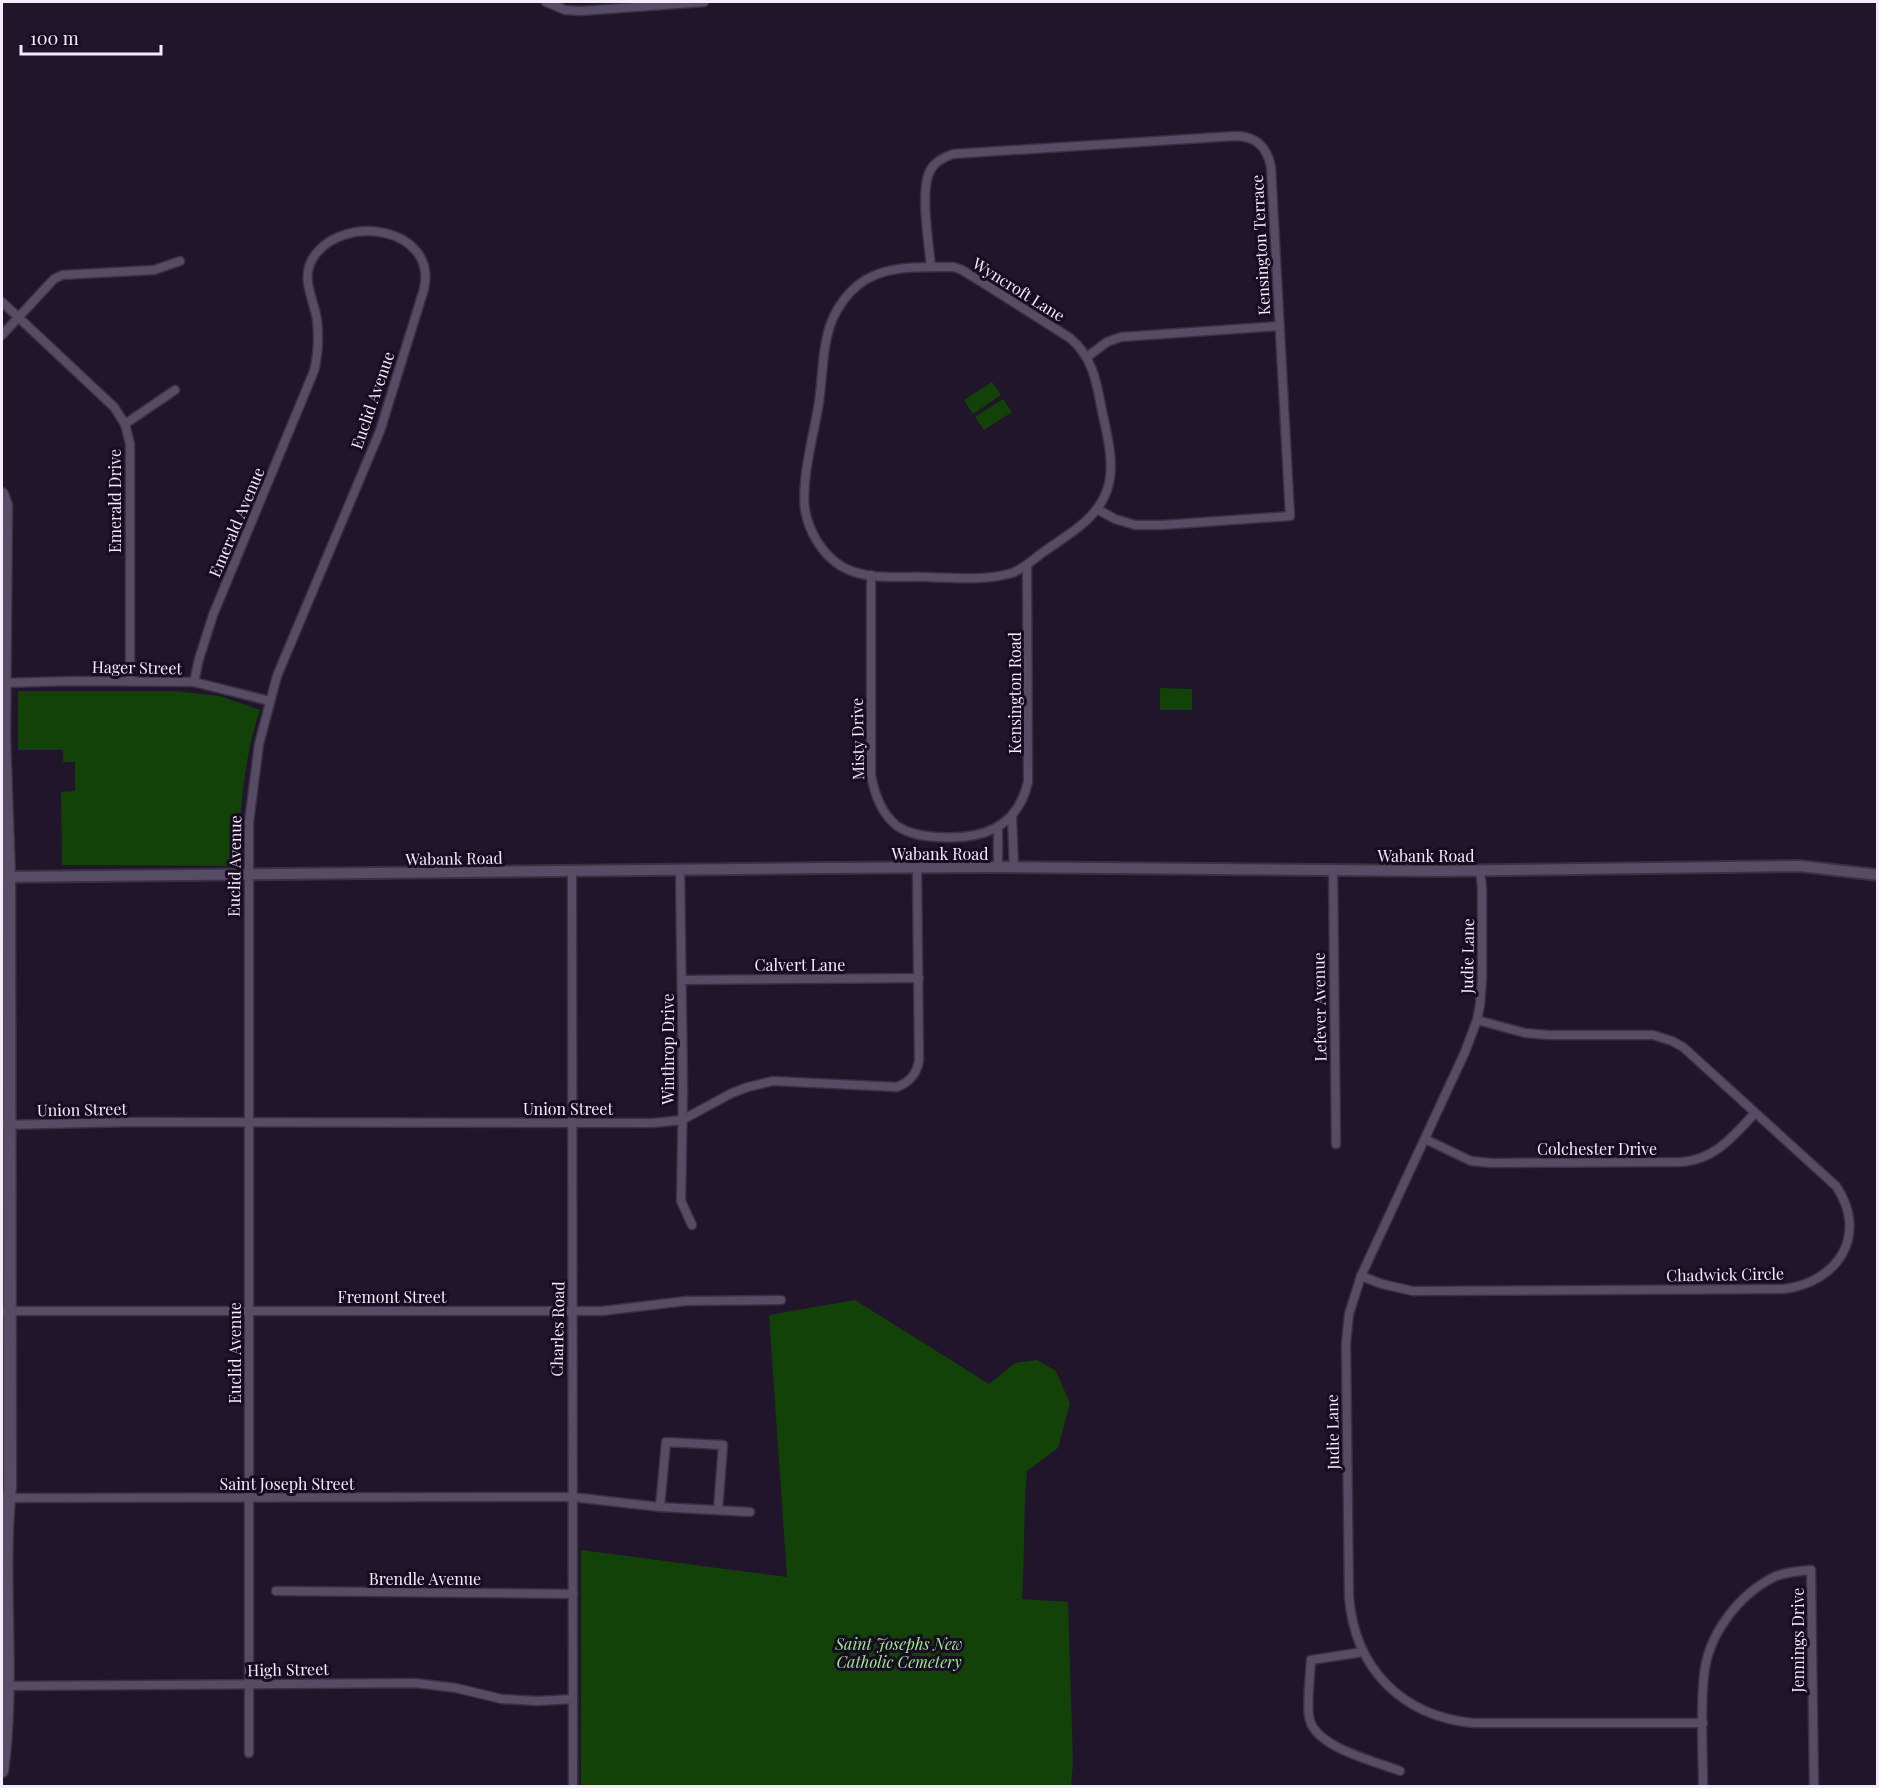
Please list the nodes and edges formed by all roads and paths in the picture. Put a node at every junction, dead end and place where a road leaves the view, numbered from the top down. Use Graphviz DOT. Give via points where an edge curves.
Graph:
graph roads {
  1 [pos="546,2"];
  2 [pos="704,2"];
  3 [pos="629,4"];
  4 [pos="180,261"];
  5 [pos="931,267"];
  6 [pos="2,302"];
  7 [pos="18,318"];
  8 [pos="1279,326"];
  9 [pos="2,335"];
  10 [pos="1086,357"];
  11 [pos="313,375"];
  12 [pos="175,390"];
  13 [pos="125,424"];
  14 [pos="2,494"];
  15 [pos="1097,509"];
  16 [pos="1027,565"];
  17 [pos="871,575"];
  18 [pos="130,681"];
  19 [pos="194,682"];
  20 [pos="3,683"];
  21 [pos="270,701"];
  22 [pos="1012,816"];
  23 [pos="998,828"];
  24 [pos="917,868"];
  25 [pos="999,868"];
  26 [pos="1014,868"];
  27 [pos="1333,869"];
  28 [pos="680,870"];
  29 [pos="1480,870"];
  30 [pos="572,872"];
  31 [pos="248,875"];
  32 [pos="1878,875"];
  33 [pos="5,877"];
  34 [pos="919,978"];
  35 [pos="682,980"];
  36 [pos="1478,1020"];
  37 [pos="1755,1113"];
  38 [pos="682,1120"];
  39 [pos="248,1123"];
  40 [pos="573,1123"];
  41 [pos="5,1126"];
  42 [pos="1425,1139"];
  43 [pos="1336,1144"];
  44 [pos="692,1225"];
  45 [pos="1361,1276"];
  46 [pos="781,1300"];
  47 [pos="6,1311"];
  48 [pos="249,1311"];
  49 [pos="573,1311"];
  50 [pos="572,1497"];
  51 [pos="5,1498"];
  52 [pos="249,1498"];
  53 [pos="660,1506"];
  54 [pos="718,1510"];
  55 [pos="750,1512"];
  56 [pos="276,1591"];
  57 [pos="573,1594"];
  58 [pos="1363,1652"];
  59 [pos="249,1684"];
  60 [pos="4,1686"];
  61 [pos="573,1699"];
  62 [pos="1703,1723"];
  63 [pos="249,1754"];
  64 [pos="2,1771"];
  65 [pos="1401,1771"];
  66 [pos="573,1786"];
  67 [pos="1703,1786"];
  68 [pos="1814,1786"];
  1 -- 3 [label="street" via="565,10 581,11"];
  2 -- 3 [label="street"];
  4 -- 7 [label="street" via="154,270 62,275"];
  5 -- 8 [label="street, Kensington Terrace" via="926,187 930,170 944,157 1244,136 1266,150 1271,167"];
  5 -- 10 [label="street, Wyncroft Lane" via="962,270 1070,338"];
  5 -- 17 [label="street, Wyncroft Lane" via="890,270 867,279 849,294 830,329 808,462 805,508 824,551 841,566"];
  6 -- 7 [label="street, Emerald Drive"];
  7 -- 9 [label="street"];
  7 -- 13 [label="street, Emerald Drive" via="101,394"];
  8 -- 10 [label="street" via="1121,337"];
  8 -- 15 [label="street, Kensington Terrace" via="1290,516 1135,525"];
  10 -- 15 [label="street, Wyncroft Lane" via="1095,376 1109,457 1109,486"];
  11 -- 19 [label="street, Emerald Avenue" via="213,615"];
  11 -- 21 [label="street, Euclid Avenue" via="317,318 307,278 313,258 343,234 364,231 404,239 425,269 422,298 380,431 286,651"];
  12 -- 13 [label="street"];
  13 -- 18 [label="street, Emerald Drive" via="130,444"];
  14 -- 20 [label="main road" via="6,505"];
  15 -- 16 [label="street, Wyncroft Lane" via="1084,524"];
  16 -- 17 [label="street, Wyncroft Lane" via="1012,573 972,578"];
  16 -- 22 [label="street, Kensington Road" via="1028,782 1021,804"];
  17 -- 23 [label="street, Misty Drive" via="871,774 877,799 898,826 917,835 975,836"];
  18 -- 19 [label="street, Hager Street"];
  18 -- 20 [label="street, Hager Street"];
  19 -- 21 [label="street, Hager Street"];
  20 -- 33 [label="main road"];
  21 -- 31 [label="street, Euclid Avenue" via="254,776"];
  22 -- 23 [label="street, Kensington Road"];
  22 -- 26 [label="street, Kensington Road"];
  23 -- 25 [label="street"];
  24 -- 25 [label="street, Wabank Road"];
  24 -- 28 [label="street, Wabank Road"];
  24 -- 34 [label="street, Union Street"];
  25 -- 26 [label="street, Wabank Road"];
  26 -- 27 [label="street, Wabank Road"];
  27 -- 29 [label="street, Wabank Road"];
  27 -- 43 [label="street, Lefever Avenue"];
  28 -- 30 [label="street, Wabank Road"];
  28 -- 35 [label="street, Winthrop Drive"];
  29 -- 32 [label="street, Wabank Road" via="1800,866"];
  29 -- 36 [label="street, Judie Lane" via="1482,980"];
  30 -- 31 [label="street, Wabank Road"];
  30 -- 40 [label="street, Charles Road"];
  31 -- 33 [label="street, Wabank Road"];
  31 -- 39 [label="street, Euclid Avenue"];
  33 -- 41 [label="main road"];
  34 -- 35 [label="street, Calvert Lane"];
  34 -- 38 [label="street, Union Street" via="919,1060 916,1073 904,1084 890,1088 773,1081 732,1093"];
  35 -- 38 [label="street, Winthrop Drive"];
  36 -- 37 [label="street, Chadwick Circle" via="1525,1034 1660,1036 1683,1047"];
  36 -- 42 [label="street, Judie Lane"];
  37 -- 42 [label="street, Colchester Drive" via="1724,1146 1695,1161 1683,1162 1491,1163 1471,1161"];
  37 -- 45 [label="street, Chadwick Circle" via="1836,1186 1846,1204 1849,1231 1844,1250 1832,1269 1804,1286 1413,1291"];
  38 -- 40 [label="street, Union Street"];
  38 -- 44 [label="street, Winthrop Drive" via="681,1201"];
  39 -- 40 [label="street, Union Street"];
  39 -- 41 [label="street, Union Street"];
  39 -- 48 [label="street, Euclid Avenue"];
  40 -- 49 [label="street, Charles Road"];
  41 -- 47 [label="main road"];
  42 -- 45 [label="street, Judie Lane"];
  45 -- 58 [label="street, Judie Lane" via="1349,1314 1346,1344 1348,1597"];
  46 -- 49 [label="street, Fremont Street" via="686,1301"];
  47 -- 48 [label="street, Fremont Street"];
  47 -- 51 [label="main road"];
  48 -- 49 [label="street, Fremont Street"];
  48 -- 52 [label="street, Euclid Avenue"];
  49 -- 50 [label="street, Charles Road"];
  50 -- 52 [label="street, Saint Joseph Street"];
  50 -- 53 [label="street, Saint Joseph Street"];
  50 -- 57 [label="street, Charles Road"];
  51 -- 52 [label="street, Saint Joseph Street"];
  51 -- 60 [label="main road"];
  52 -- 59 [label="street, Euclid Avenue"];
  53 -- 54 [label="street, Saint Joseph Street"];
  53 -- 54 [label="street" via="666,1442 723,1444"];
  54 -- 55 [label="street, Saint Joseph Street"];
  56 -- 57 [label="street, Brendle Avenue"];
  57 -- 61 [label="street, Charles Road"];
  58 -- 62 [label="street, Judie Lane" via="1377,1674 1401,1698 1425,1712 1457,1721"];
  58 -- 65 [label="street" via="1311,1660 1309,1718 1317,1734 1329,1743"];
  59 -- 60 [label="street, High Street"];
  59 -- 61 [label="street, High Street" via="415,1683 502,1699"];
  59 -- 63 [label="street, Euclid Avenue"];
  60 -- 64 [label="main road"];
  61 -- 66 [label="street, Charles Road"];
  62 -- 67 [label="street"];
  62 -- 68 [label="street, Jennings Drive" via="1704,1675 1710,1650 1725,1621 1743,1600 1775,1577 1811,1570"];
}
